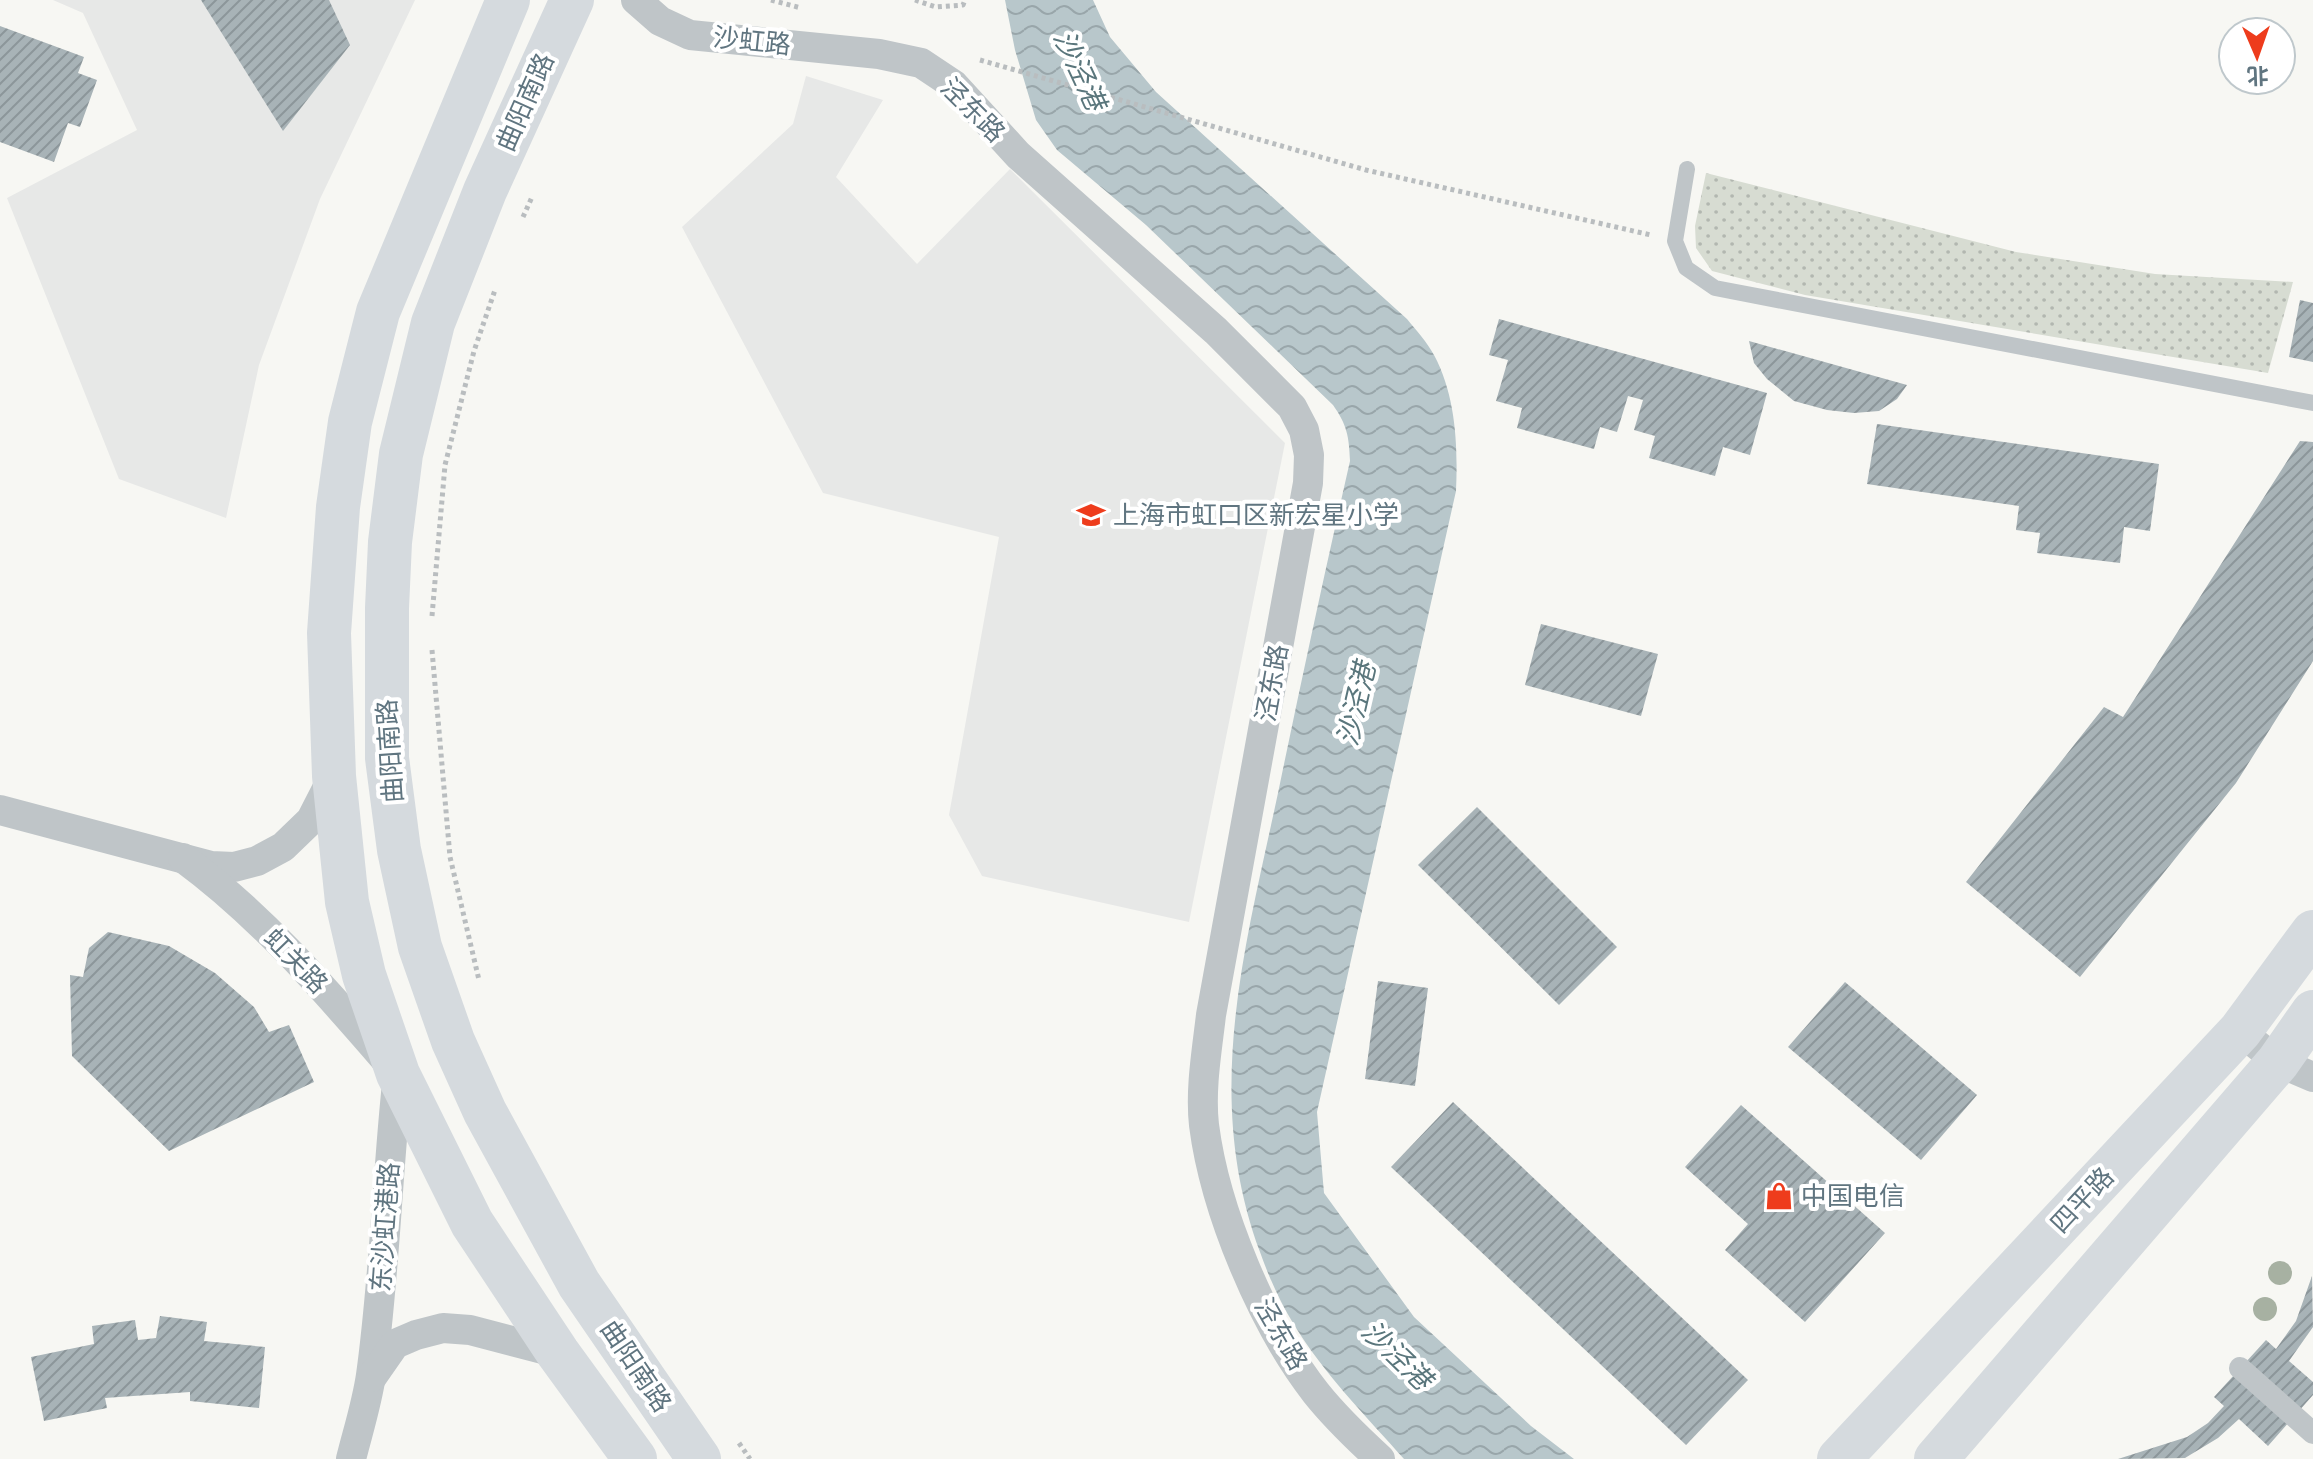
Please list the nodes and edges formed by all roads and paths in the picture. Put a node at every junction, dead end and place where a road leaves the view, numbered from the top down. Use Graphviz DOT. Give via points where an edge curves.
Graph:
graph roads {
  1 [pos="508,0"];
  2 [pos="572,0"];
  3 [pos="636,0"];
  4 [pos="771,0"];
  5 [pos="915,0"];
  6 [pos="965,0"];
  7 [pos="812,12"];
  8 [pos="879,54"];
  9 [pos="966,56"];
  10 [pos="1687,169"];
  11 [pos="536,187"];
  12 [pos="518,229"];
  13 [pos="1675,241"];
  14 [pos="497,284"];
  15 [pos="2313,403"];
  16 [pos="432,618"];
  17 [pos="432,647"];
  18 [pos="334,776"];
  19 [pos="0,810"];
  20 [pos="183,858"];
  21 [pos="2313,932"];
  22 [pos="480,982"];
  23 [pos="2313,1012"];
  24 [pos="2240,1031"];
  25 [pos="2295,1070"];
  26 [pos="398,1074"];
  27 [pos="558,1353"];
  28 [pos="2240,1368"];
  29 [pos="371,1379"];
  30 [pos="2313,1433"];
  31 [pos="715,1446"];
  32 [pos="351,1459"];
  33 [pos="635,1459"];
  34 [pos="750,1459"];
  35 [pos="1380,1459"];
  36 [pos="1839,1459"];
  37 [pos="1936,1459"];
  1 -- 18 [label="main road, 曲阳南路" via="378,312 350,422 329,633"];
  2 -- 31 [label="main road, 曲阳南路" via="485,191 433,323 401,454 390,542 387,758 399,850 420,947 472,1083 579,1284"];
  3 -- 8 [label="street, 沙虹路" via="660,21 690,35"];
  4 -- 7 [label="path"];
  5 -- 6 [label="path" via="936,7 963,5"];
  8 -- 35 [label="street, 泾东路" via="921,63 954,85 1018,155 1216,331 1292,407 1304,430 1308,483 1211,1015 1204,1124 1229,1227 1280,1336 1314,1391"];
  9 -- 13 [label="path" via="1366,170"];
  10 -- 13 [label="lane"];
  11 -- 12 [label="path, 曲阳南路"];
  13 -- 15 [label="lane" via="1686,268 1715,288"];
  14 -- 16 [label="path" via="445,465"];
  17 -- 22 [label="path, 曲阳南路" via="450,857"];
  18 -- 20 [label="street, 虹关路" via="311,820 283,847 234,867"];
  18 -- 26 [label="main road, 曲阳南路" via="347,902 364,975"];
  19 -- 20 [label="street, 虹关路"];
  20 -- 26 [label="street, 虹关路" via="220,885 299,962"];
  21 -- 24 [label="main road, 四平路"];
  23 -- 25 [label="main road"];
  24 -- 25 [label="street"];
  24 -- 36 [label="main road, 四平路"];
  25 -- 37 [label="main road"];
  26 -- 27 [label="main road, 曲阳南路" via="472,1223"];
  26 -- 29 [label="street, 东沙虹港路"];
  27 -- 29 [label="street, 东沙虹港路" via="443,1328 395,1344"];
  27 -- 33 [label="main road, 曲阳南路"];
  28 -- 30 [label="street"];
  29 -- 32 [label="street, 东沙虹港路"];
  31 -- 34 [label="path"];
}
